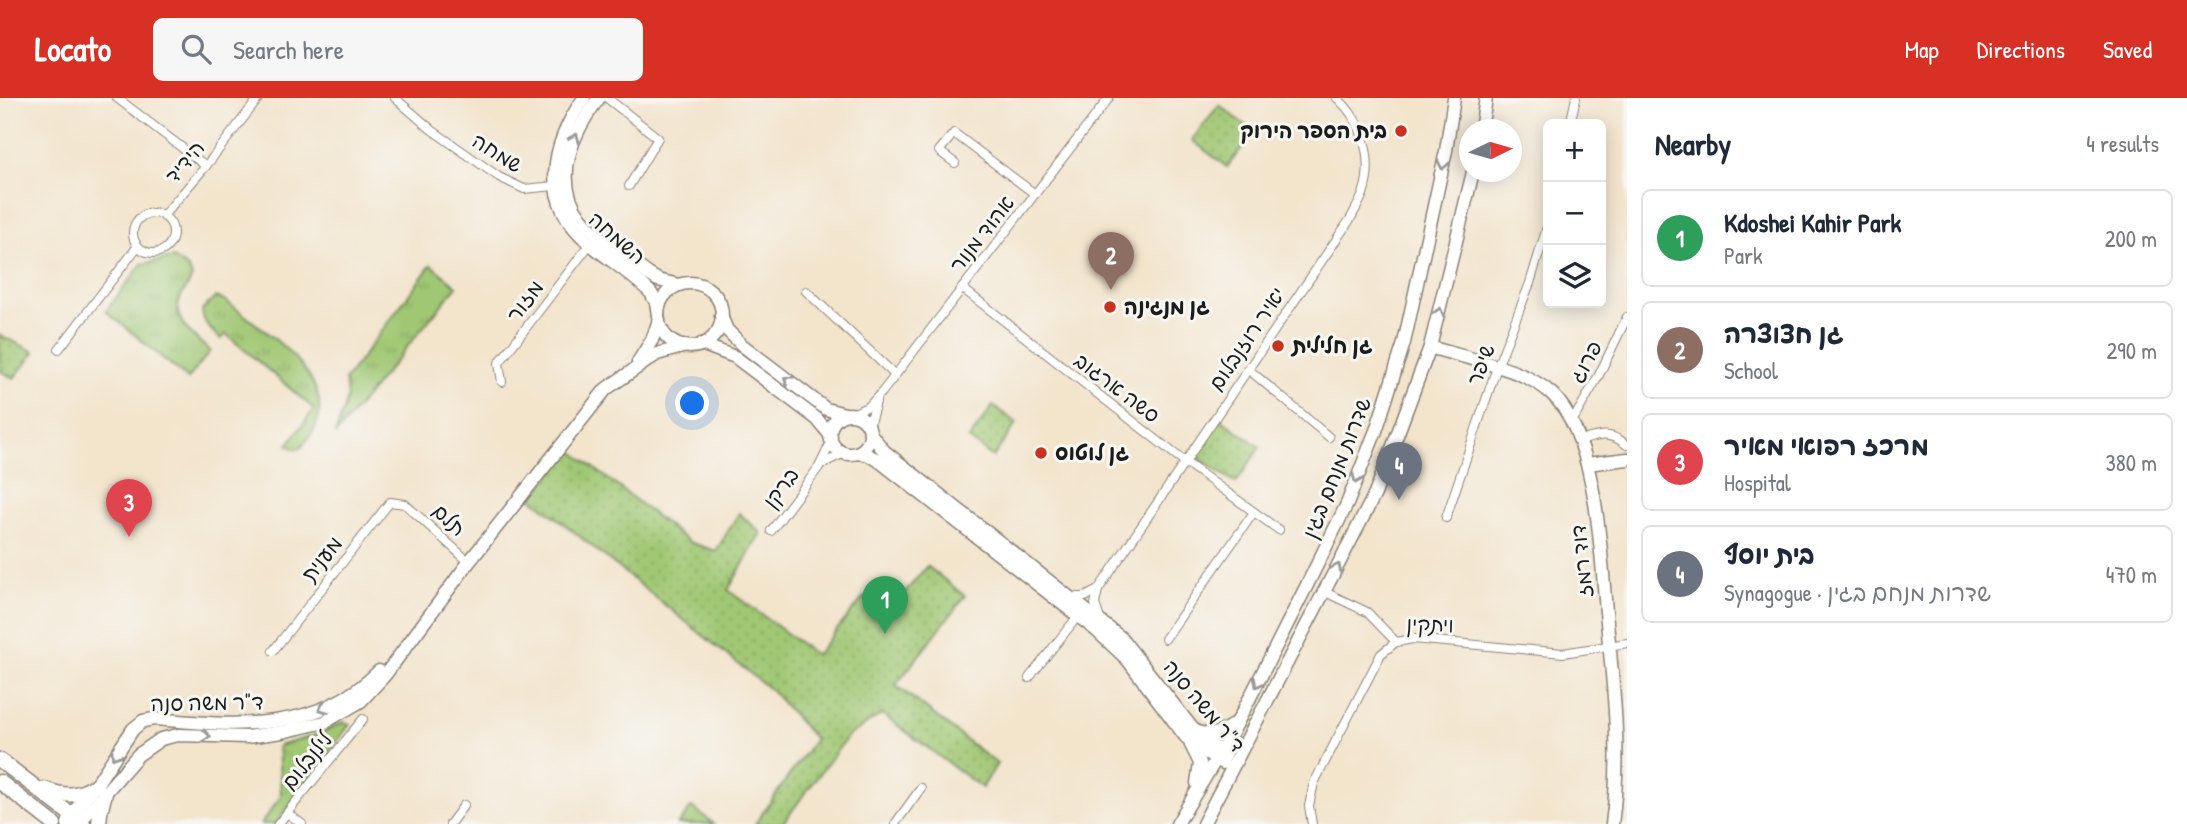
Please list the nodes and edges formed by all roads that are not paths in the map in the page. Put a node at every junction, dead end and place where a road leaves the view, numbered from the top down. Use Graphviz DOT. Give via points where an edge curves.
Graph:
graph roads {
  1 [pos="259,98"];
  2 [pos="395,98"];
  3 [pos="584,98"];
  4 [pos="599,98"];
  5 [pos="607,98"];
  6 [pos="1109,98"];
  7 [pos="1337,98"];
  8 [pos="1454,98"];
  9 [pos="1486,98"];
  10 [pos="1576,98"];
  11 [pos="122,100"];
  12 [pos="1483,119"];
  13 [pos="1571,119"];
  14 [pos="955,163"];
  15 [pos="206,166"];
  16 [pos="1471,182"];
  17 [pos="561,185"];
  18 [pos="629,186"];
  19 [pos="1035,194"];
  20 [pos="163,216"];
  21 [pos="1543,239"];
  22 [pos="590,244"];
  23 [pos="138,246"];
  24 [pos="679,285"];
  25 [pos="962,288"];
  26 [pos="806,291"];
  27 [pos="721,316"];
  28 [pos="1627,317"];
  29 [pos="659,318"];
  30 [pos="701,344"];
  31 [pos="686,346"];
  32 [pos="1430,347"];
  33 [pos="59,349"];
  34 [pos="1497,367"];
  35 [pos="1248,369"];
  36 [pos="628,372"];
  37 [pos="895,375"];
  38 [pos="502,382"];
  39 [pos="883,391"];
  40 [pos="849,414"];
  41 [pos="1572,422"];
  42 [pos="870,429"];
  43 [pos="1329,437"];
  44 [pos="831,438"];
  45 [pos="1580,441"];
  46 [pos="1627,445"];
  47 [pos="850,453"];
  48 [pos="1627,459"];
  49 [pos="1185,462"];
  50 [pos="1587,464"];
  51 [pos="819,467"];
  52 [pos="405,504"];
  53 [pos="1254,512"];
  54 [pos="1446,518"];
  55 [pos="1279,530"];
  56 [pos="771,531"];
  57 [pos="469,562"];
  58 [pos="1098,590"];
  59 [pos="1325,592"];
  60 [pos="1071,597"];
  61 [pos="1078,616"];
  62 [pos="1100,619"];
  63 [pos="413,635"];
  64 [pos="1165,639"];
  65 [pos="1396,642"];
  66 [pos="1627,643"];
  67 [pos="1609,645"];
  68 [pos="273,650"];
  69 [pos="1029,678"];
  70 [pos="363,719"];
  71 [pos="1239,720"];
  72 [pos="1190,733"];
  73 [pos="1218,756"];
  74 [pos="0,760"];
  75 [pos="1234,767"];
  76 [pos="0,782"];
  77 [pos="31,783"];
  78 [pos="921,788"];
  79 [pos="100,789"];
  80 [pos="1195,793"];
  81 [pos="464,805"];
  82 [pos="287,813"];
  83 [pos="76,822"];
  84 [pos="54,824"];
  85 [pos="99,824"];
  86 [pos="278,824"];
  87 [pos="302,824"];
  88 [pos="450,824"];
  89 [pos="895,824"];
  90 [pos="1178,824"];
  91 [pos="1203,824"];
  92 [pos="1312,824"];
  93 [pos="1612,824"];
  1 -- 15 [label="street, הידיד"];
  2 -- 17 [label="street, שמחה" via="499,177 524,189"];
  3 -- 17 [label="street" via="558,148"];
  17 -- 4 [label="street, one-way" via="569,151"];
  5 -- 18 [label="street" via="658,138"];
  6 -- 19 [label="street, אהוד מנור"];
  7 -- 35 [label="street, יאיר רוזנבלום" via="1359,124 1363,138 1367,164 1363,195"];
  8 -- 71 [label="street, שדרות מנחם בגין, one-way" via="1404,343 1377,428 1347,504"];
  9 -- 12 [label="street"];
  10 -- 13 [label="street"];
  11 -- 15 [label="street"];
  14 -- 19 [label="street" via="939,151 954,133"];
  15 -- 20 [label="street, הידיד"];
  32 -- 16 [label="street, שדרות מנחם בגין, one-way"];
  17 -- 22 [label="street, השמחה" via="562,210"];
  17 -- 24 [label="street, השמחה" via="595,232 648,274"];
  19 -- 25 [label="street, אהוד מנור"];
  20 -- 23 [label="street" via="149,213 138,220 133,233"];
  20 -- 23 [label="street" via="172,229 170,243 157,253"];
  21 -- 34 [label="street, שיפר"];
  22 -- 29 [label="street, השמחה" via="651,293"];
  22 -- 38 [label="street, מזור" via="499,363"];
  23 -- 33 [label="street"];
  24 -- 27 [label="street" via="692,283 711,291 718,299"];
  24 -- 29 [label="street" via="662,299"];
  25 -- 37 [label="street, אהוד מנור"];
  25 -- 49 [label="street, סשה ארגוב"];
  26 -- 37 [label="street"];
  27 -- 30 [label="street" via="718,330"];
  40 -- 27 [label="street, one-way" via="826,409 742,345"];
  28 -- 41 [label="street, פרוג"];
  29 -- 31 [label="street" via="668,338"];
  29 -- 36 [label="street, ד\"ר משה סנה" via="644,355"];
  30 -- 31 [label="street"];
  30 -- 44 [label="street" via="735,357 817,419"];
  31 -- 36 [label="street, ד\"ר משה סנה" via="657,354"];
  32 -- 34 [label="street, דוד רמז"];
  59 -- 32 [label="street, שדרות מנחם בגין, one-way" via="1375,494"];
  34 -- 41 [label="street, דוד רמז" via="1528,376 1552,394"];
  34 -- 54 [label="street, שיפר"];
  35 -- 43 [label="street"];
  35 -- 49 [label="street, יאיר רוזנבלום"];
  36 -- 57 [label="street, ד\"ר משה סנה" via="606,389"];
  37 -- 39 [label="street, אהוד מנור"];
  39 -- 40 [label="street, אהוד מנור" via="869,406"];
  39 -- 42 [label="street, אהוד מנור" via="872,411"];
  40 -- 42 [label="street" via="865,420"];
  40 -- 44 [label="street" via="835,421"];
  41 -- 45 [label="street, דוד רמז"];
  42 -- 47 [label="street" via="866,446"];
  42 -- 60 [label="street, ד\"ר משה סנה" via="884,451"];
  44 -- 47 [label="street" via="838,449"];
  44 -- 51 [label="street, ברקן"];
  45 -- 46 [label="street" via="1616,436"];
  45 -- 50 [label="street, דוד רמז"];
  47 -- 51 [label="street, ברקן" via="833,456"];
  47 -- 61 [label="street, ד\"ר משה סנה" via="878,460"];
  48 -- 50 [label="street"];
  49 -- 53 [label="street, סשה ארגוב"];
  49 -- 58 [label="street, יאיר רוזנבלום"];
  50 -- 67 [label="street, דוד רמז" via="1600,540"];
  51 -- 56 [label="street, ברקן"];
  52 -- 57 [label="street, תלם"];
  52 -- 68 [label="street, מענית" via="390,502"];
  53 -- 55 [label="street, סשה ארגוב"];
  53 -- 64 [label="street"];
  57 -- 63 [label="street, ד\"ר משה סנה"];
  58 -- 60 [label="street" via="1085,597"];
  58 -- 62 [label="street" via="1095,604"];
  59 -- 65 [label="street" via="1367,612"];
  59 -- 75 [label="street, שדרות מנחם בגין"];
  60 -- 62 [label="street, ד\"ר משה סנה"];
  61 -- 69 [label="street"];
  61 -- 72 [label="street, ד\"ר משה סנה" via="1127,659"];
  62 -- 72 [label="street, ד\"ר משה סנה" via="1134,652"];
  79 -- 63 [label="street, ד\"ר משה סנה, one-way" via="138,755 171,735 263,736 338,716 370,693"];
  63 -- 79 [label="street, ד\"ר משה סנה, one-way" via="353,695 304,715 246,725 143,721 133,729"];
  65 -- 67 [label="street, ויתקין" via="1413,639 1563,653"];
  65 -- 92 [label="street, ויתקין" via="1381,654 1314,783 1309,806"];
  66 -- 67 [label="street, ויתקין"];
  67 -- 93 [label="street, דוד רמז" via="1617,731"];
  70 -- 82 [label="street, לילנבלום"];
  71 -- 72 [label="street" via="1210,735"];
  71 -- 73 [label="street, שדרות מנחם בגין"];
  72 -- 73 [label="street, ד\"ר משה סנה"];
  72 -- 80 [label="street" via="1200,763"];
  73 -- 75 [label="street, ד\"ר משה סנה"];
  73 -- 80 [label="street, שדרות מנחם בגין"];
  74 -- 77 [label="main road"];
  75 -- 91 [label="street, שדרות מנחם בגין"];
  76 -- 84 [label="main road"];
  77 -- 79 [label="main road" via="68,795"];
  77 -- 83 [label="main road"];
  78 -- 89 [label="street"];
  79 -- 83 [label="street, ד\"ר משה סנה"];
  79 -- 85 [label="main road"];
  80 -- 90 [label="street, שדרות מנחם בגין"];
  81 -- 88 [label="street"];
  82 -- 86 [label="street, לילנבלום"];
  82 -- 87 [label="street"];
}
